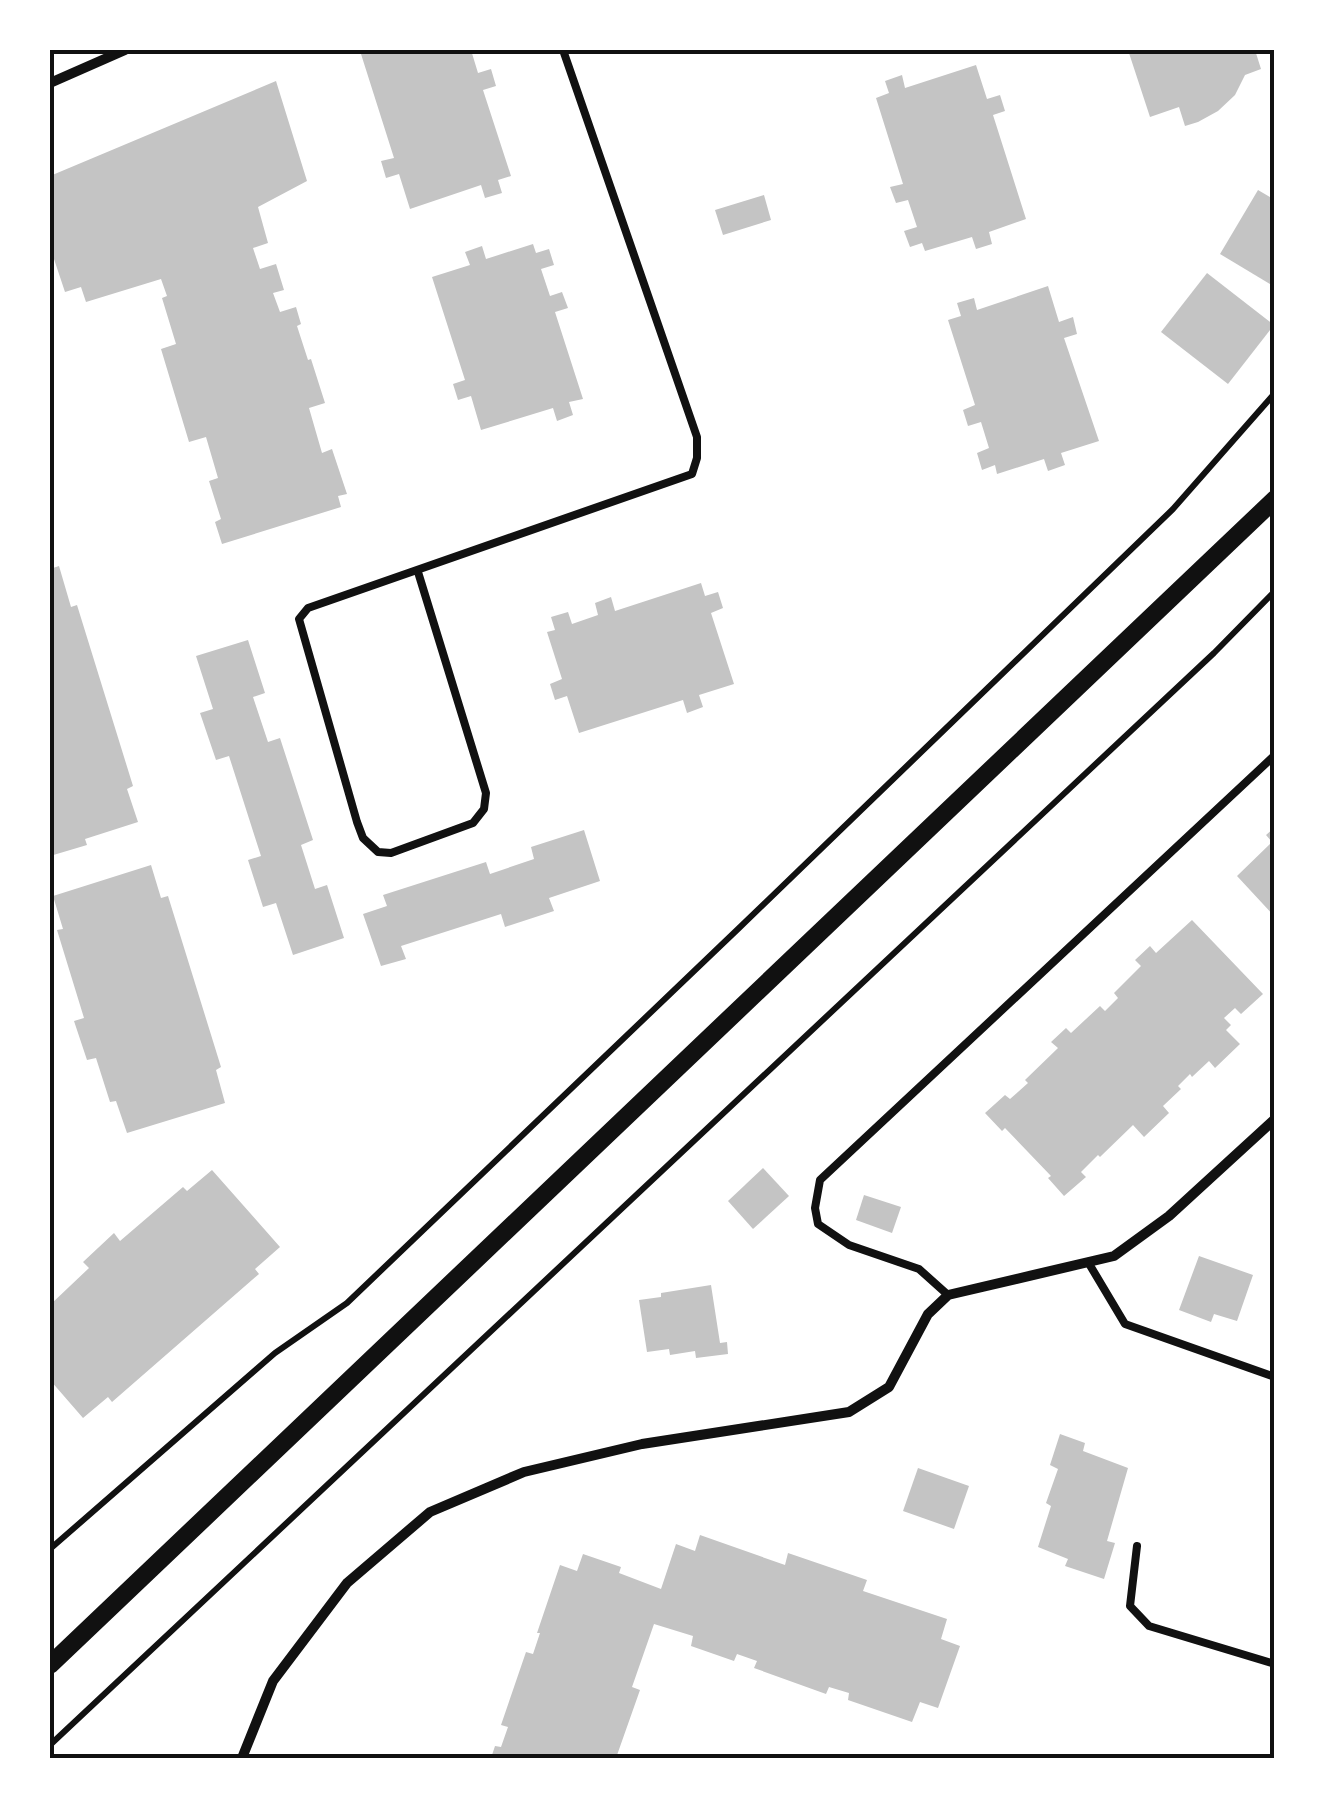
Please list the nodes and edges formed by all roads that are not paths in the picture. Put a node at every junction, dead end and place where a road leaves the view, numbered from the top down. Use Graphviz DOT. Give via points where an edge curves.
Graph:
graph roads {
  1 [pos="125,50"];
  2 [pos="564,50"];
  3 [pos="50,83"];
  4 [pos="1275,499"];
  5 [pos="418,572"];
  6 [pos="1275,755"];
  7 [pos="1275,1120"];
  8 [pos="1088,1262"];
  9 [pos="948,1295"];
  10 [pos="1275,1377"];
  11 [pos="1136,1546"];
  12 [pos="1275,1664"];
  13 [pos="50,1665"];
  14 [pos="242,1758"];
  1 -- 3 [label="street"];
  2 -- 5 [label="lane" via="697,437 697,458 692,474"];
  4 -- 13 [label="street"];
  5 -- 5 [label="lane" via="486,793 484,809 473,823 392,853 378,852 357,822 300,620 321,602"];
  6 -- 9 [label="lane" via="820,1180 818,1224 850,1245 919,1269"];
  7 -- 8 [label="street" via="1170,1216 1114,1256"];
  8 -- 9 [label="street"];
  8 -- 10 [label="lane" via="1125,1324"];
  9 -- 14 [label="street" via="928,1314 888,1387 850,1412 642,1444 524,1472 430,1512 347,1584 273,1681"];
  11 -- 12 [label="lane" via="1130,1606 1149,1626"];
}
